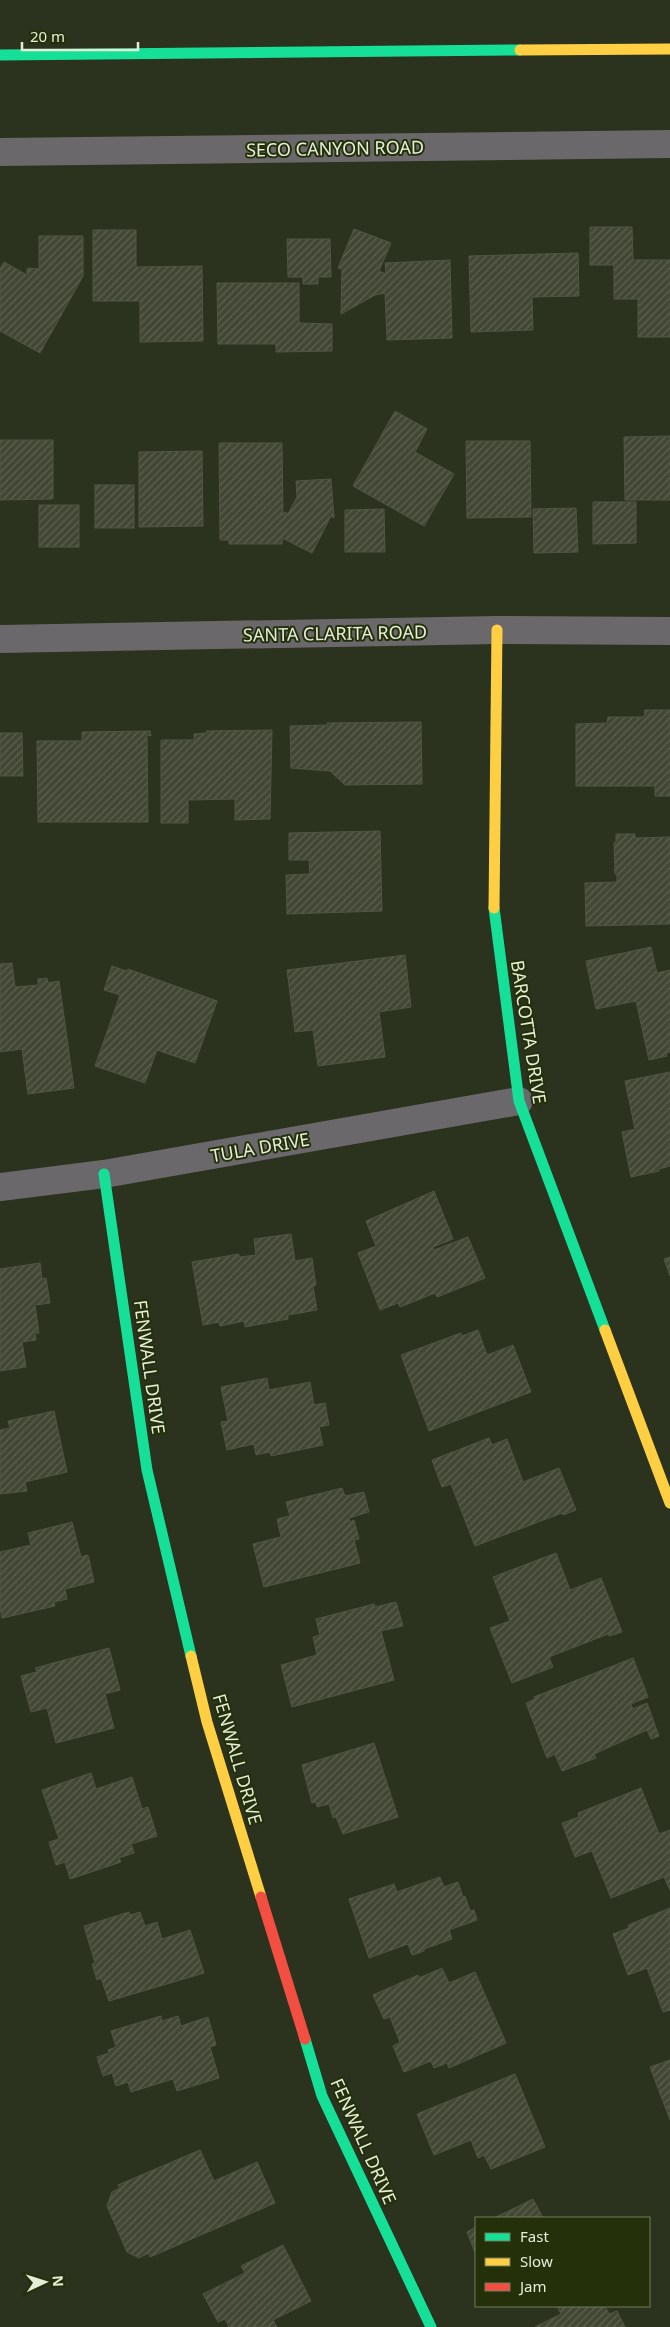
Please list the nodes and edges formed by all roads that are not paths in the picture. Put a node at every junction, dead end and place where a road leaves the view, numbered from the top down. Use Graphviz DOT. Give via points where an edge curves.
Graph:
graph roads {
  1 [pos="670,49"];
  2 [pos="0,55"];
  3 [pos="670,144"];
  4 [pos="0,152"];
  5 [pos="497,630"];
  6 [pos="670,630"];
  7 [pos="0,639"];
  8 [pos="519,1101"];
  9 [pos="104,1174"];
  10 [pos="0,1187"];
  11 [pos="670,1503"];
  12 [pos="431,2327"];
  1 -- 2 [label="street"];
  3 -- 4 [label="street, SECO CANYON ROAD"];
  5 -- 6 [label="street, SANTA CLARITA ROAD"];
  5 -- 7 [label="street, SANTA CLARITA ROAD"];
  5 -- 8 [label="street, BARCOTTA DRIVE" via="494,920"];
  8 -- 9 [label="street, TULA DRIVE"];
  8 -- 11 [label="street, BARCOTTA DRIVE"];
  9 -- 10 [label="street, TULA DRIVE"];
  9 -- 12 [label="street, FENWALL DRIVE" via="147,1470 207,1722 322,2096"];
}
